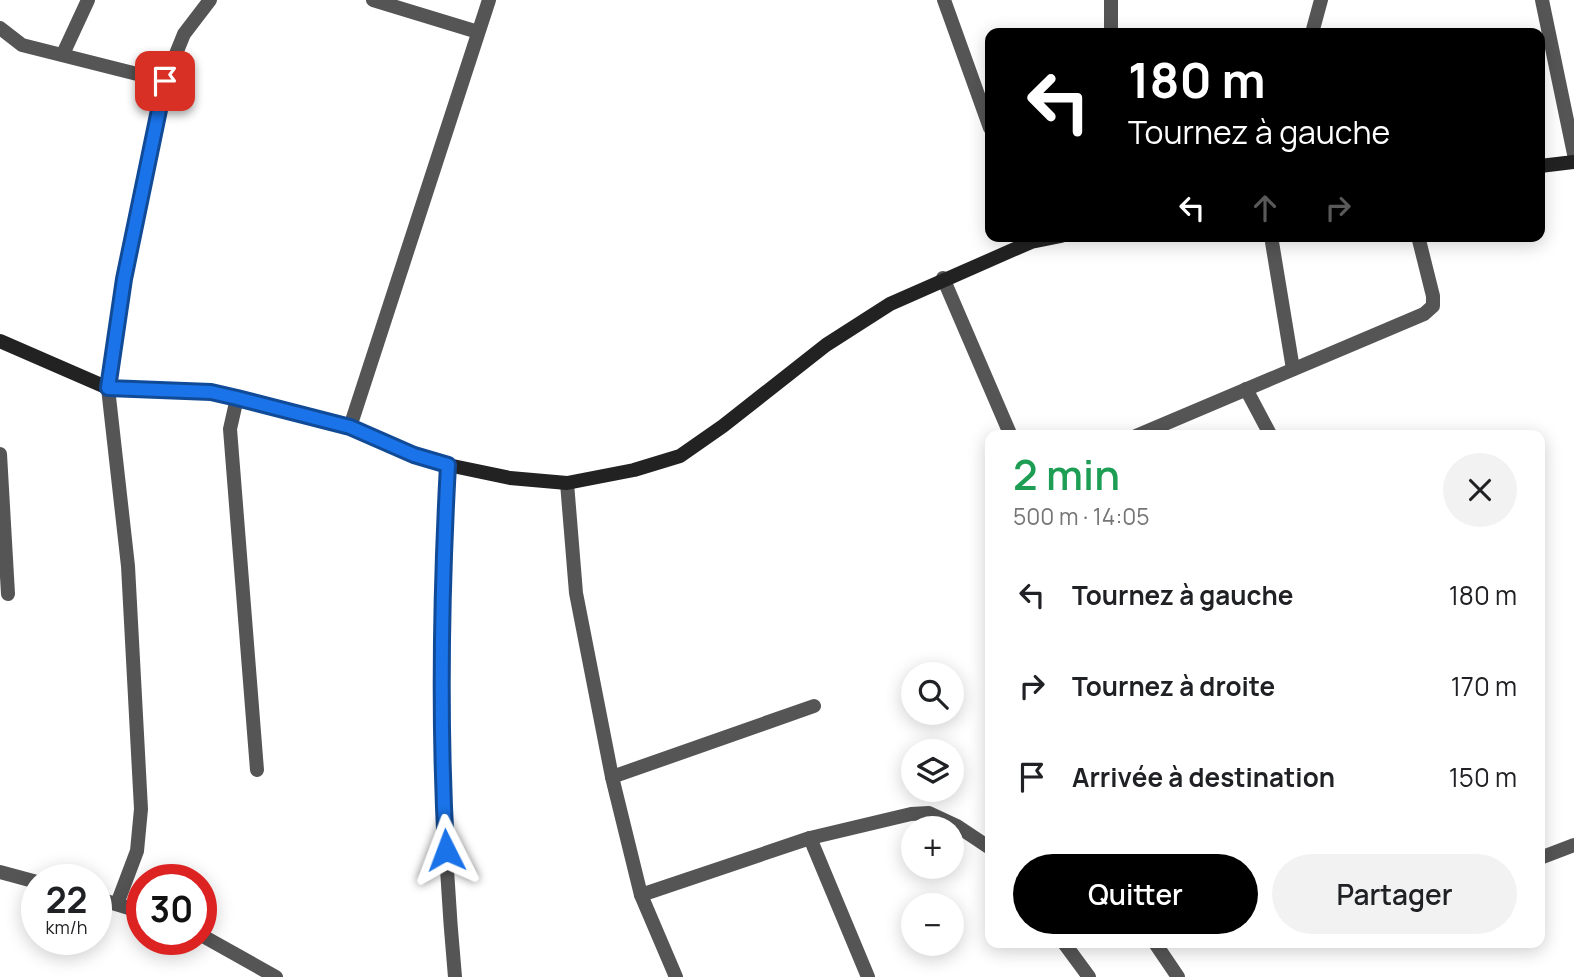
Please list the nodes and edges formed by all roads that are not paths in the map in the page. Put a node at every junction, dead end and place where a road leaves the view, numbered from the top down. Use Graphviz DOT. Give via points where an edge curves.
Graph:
graph roads {
  1 [pos="88,0"];
  2 [pos="210,0"];
  3 [pos="373,0"];
  4 [pos="489,0"];
  5 [pos="944,0"];
  6 [pos="1111,0"];
  7 [pos="1321,0"];
  8 [pos="1542,0"];
  9 [pos="0,28"];
  10 [pos="1111,28"];
  11 [pos="1313,28"];
  12 [pos="478,32"];
  13 [pos="63,54"];
  14 [pos="165,81"];
  15 [pos="985,114"];
  16 [pos="1574,154"];
  17 [pos="1574,162"];
  18 [pos="1545,165"];
  19 [pos="1023,242"];
  20 [pos="1272,242"];
  21 [pos="1420,242"];
  22 [pos="943,278"];
  23 [pos="0,341"];
  24 [pos="1293,369"];
  25 [pos="108,388"];
  26 [pos="1246,389"];
  27 [pos="237,398"];
  28 [pos="350,427"];
  29 [pos="1008,430"];
  30 [pos="1150,430"];
  31 [pos="1268,430"];
  32 [pos="0,454"];
  33 [pos="448,465"];
  34 [pos="567,483"];
  35 [pos="8,594"];
  36 [pos="814,706"];
  37 [pos="257,770"];
  38 [pos="612,777"];
  39 [pos="810,838"];
  40 [pos="985,845"];
  41 [pos="1574,845"];
  42 [pos="1545,856"];
  43 [pos="0,872"];
  44 [pos="21,877"];
  45 [pos="641,895"];
  46 [pos="112,903"];
  47 [pos="117,904"];
  48 [pos="126,907"];
  49 [pos="217,944"];
  50 [pos="1068,948"];
  51 [pos="1159,948"];
  52 [pos="276,977"];
  53 [pos="455,977"];
  54 [pos="676,977"];
  55 [pos="868,977"];
  56 [pos="1089,977"];
  57 [pos="1178,977"];
  1 -- 13 [label="street"];
  2 -- 14 [label="street" via="184,34"];
  3 -- 12 [label="street"];
  4 -- 12 [label="street"];
  5 -- 15 [label="street"];
  6 -- 10 [label="street"];
  7 -- 11 [label="street"];
  8 -- 16 [label="street"];
  9 -- 13 [label="street" via="22,45"];
  12 -- 28 [label="street"];
  13 -- 14 [label="street"];
  14 -- 25 [label="street" via="124,279"];
  17 -- 18 [label="street"];
  19 -- 22 [label="street"];
  20 -- 24 [label="street"];
  21 -- 24 [label="street" via="1433,306 1424,314"];
  22 -- 29 [label="street"];
  22 -- 34 [label="street" via="890,304 826,345 680,456"];
  23 -- 25 [label="street"];
  24 -- 26 [label="street"];
  25 -- 27 [label="street" via="211,392"];
  25 -- 47 [label="street" via="128,566 141,809 137,851"];
  26 -- 30 [label="street"];
  26 -- 31 [label="street"];
  27 -- 28 [label="street"];
  27 -- 37 [label="street" via="230,429"];
  28 -- 33 [label="street"];
  32 -- 35 [label="street"];
  33 -- 34 [label="street" via="510,478"];
  33 -- 53 [label="street" via="441,598 442,770"];
  34 -- 38 [label="street" via="576,593"];
  36 -- 38 [label="street"];
  38 -- 45 [label="street"];
  39 -- 40 [label="street" via="929,813"];
  39 -- 45 [label="street"];
  39 -- 55 [label="street"];
  41 -- 42 [label="street"];
  43 -- 44 [label="street"];
  45 -- 54 [label="street"];
  46 -- 47 [label="street"];
  47 -- 48 [label="street"];
  49 -- 52 [label="street"];
  50 -- 56 [label="street"];
  51 -- 57 [label="street"];
}
